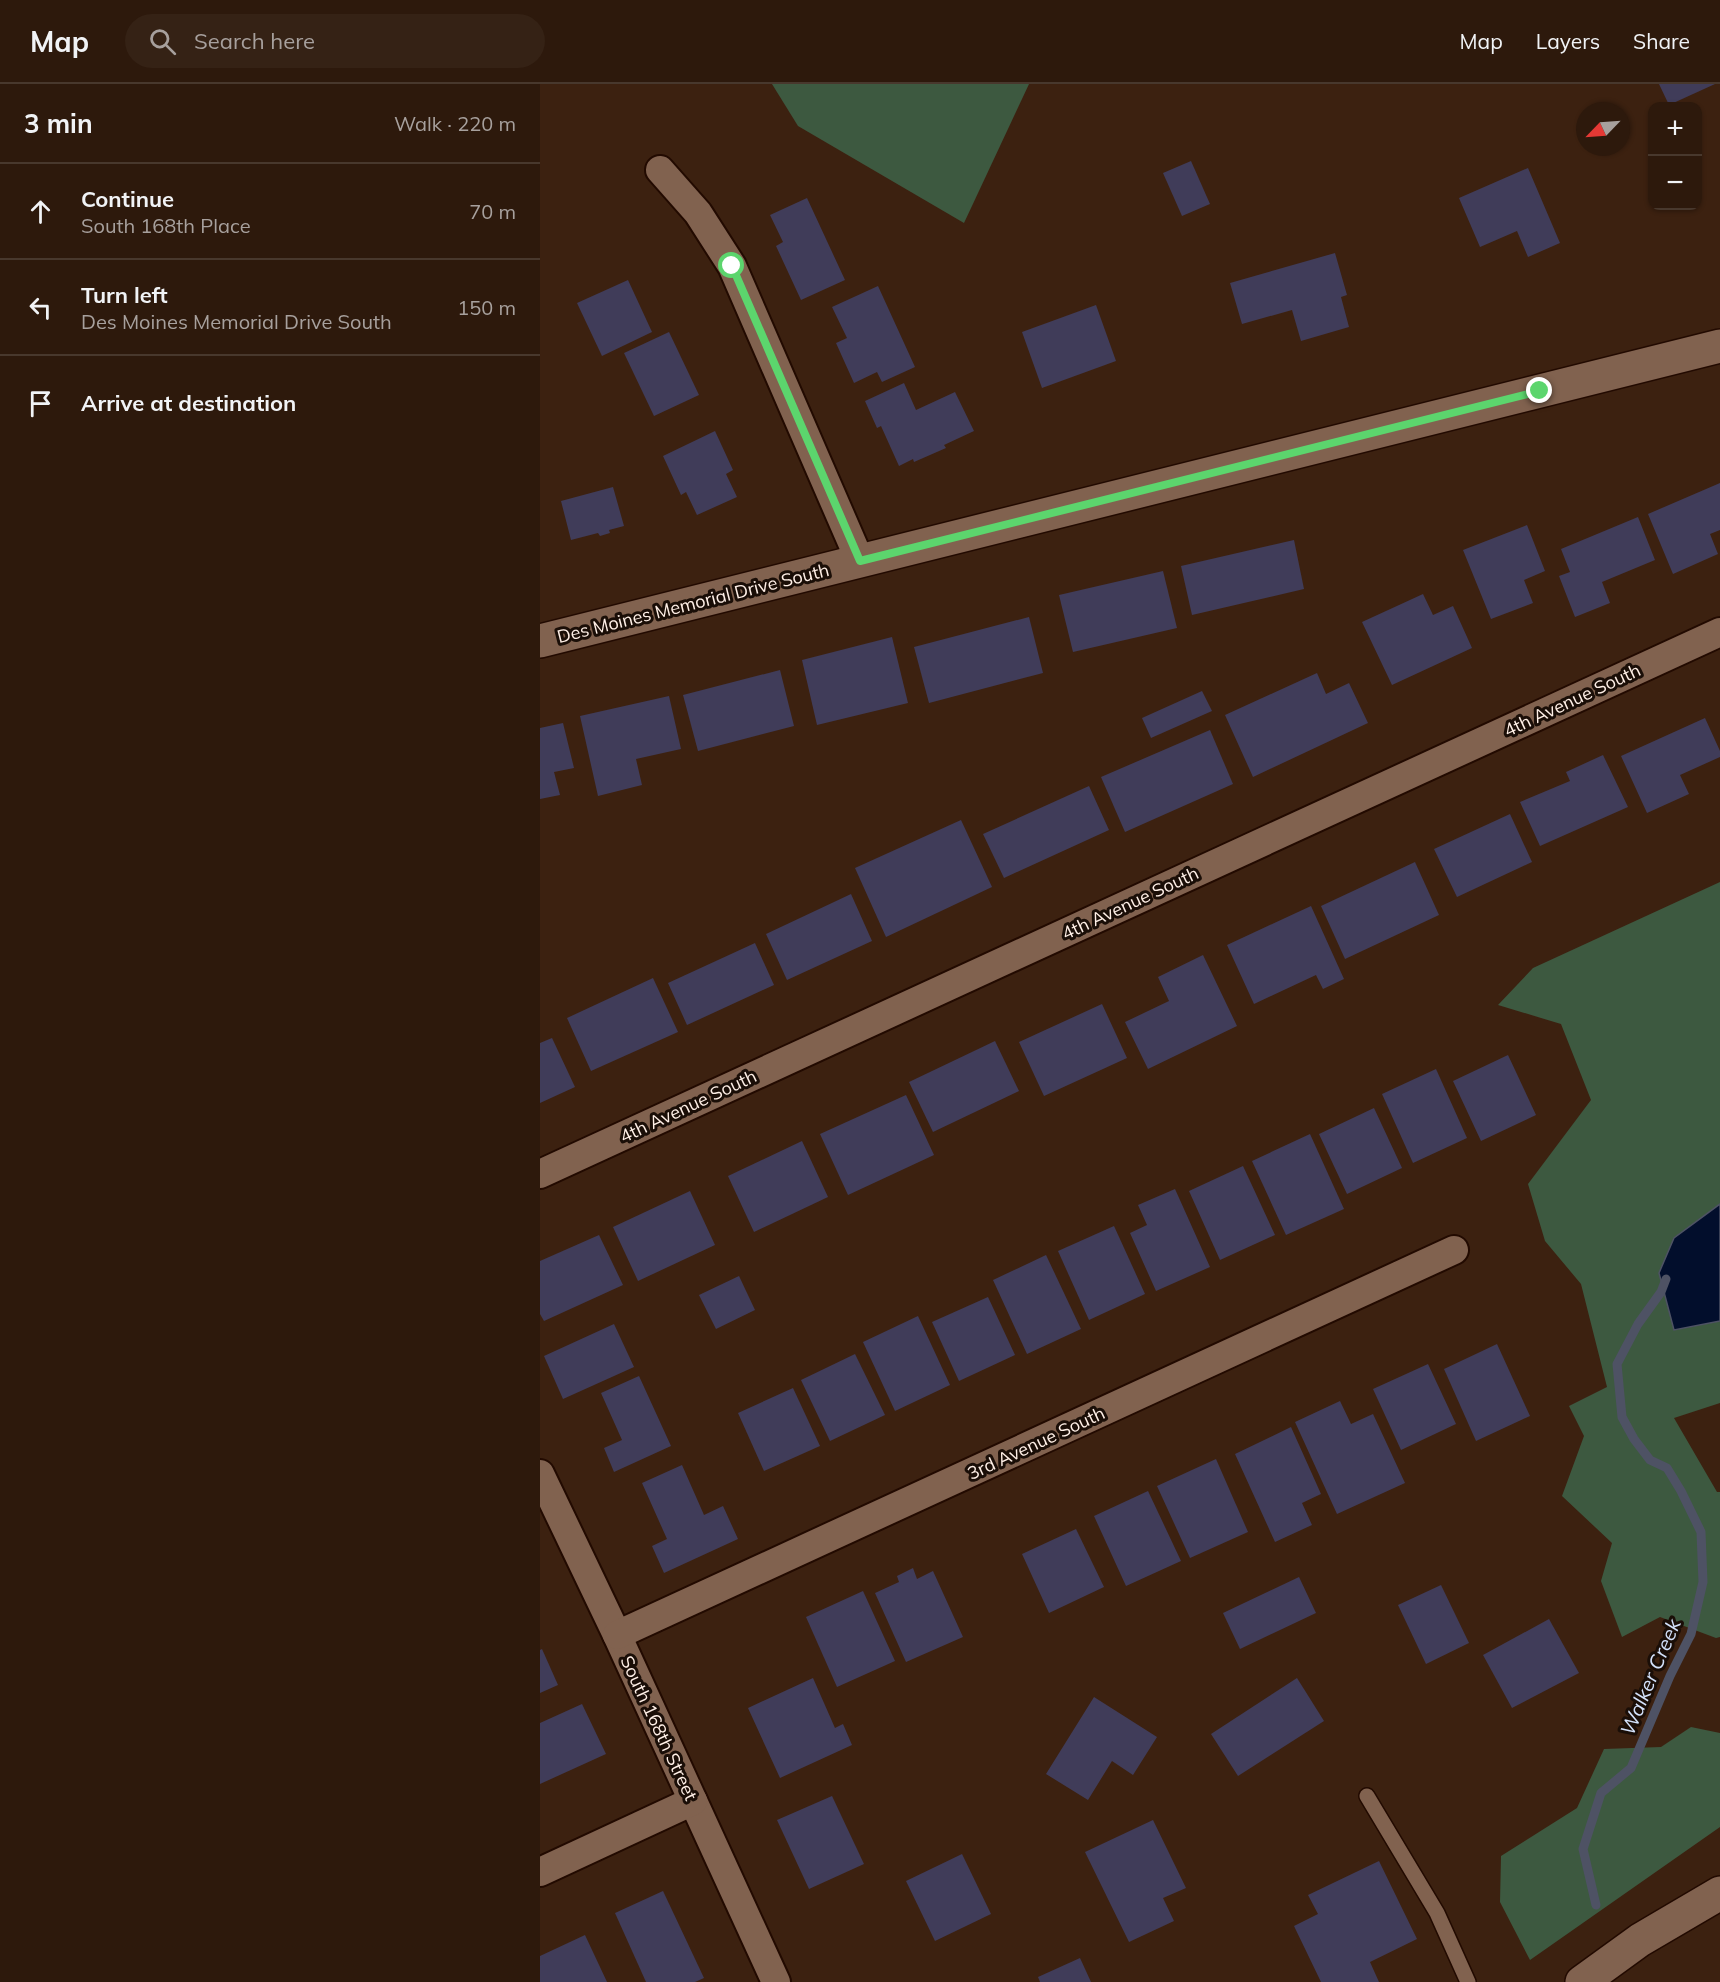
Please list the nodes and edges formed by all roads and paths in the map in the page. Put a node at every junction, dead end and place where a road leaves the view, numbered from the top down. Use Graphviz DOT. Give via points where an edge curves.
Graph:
graph roads {
  1 [pos="660,170"];
  2 [pos="1720,346"];
  3 [pos="860,561"];
  4 [pos="1720,632"];
  5 [pos="540,641"];
  6 [pos="540,1174"];
  7 [pos="1455,1250"];
  8 [pos="540,1474"];
  9 [pos="616,1635"];
  10 [pos="1367,1796"];
  11 [pos="693,1801"];
  12 [pos="540,1872"];
  13 [pos="1720,1893"];
  14 [pos="776,1982"];
  15 [pos="1468,1982"];
  16 [pos="1582,1982"];
  1 -- 3 [label="street" via="698,213 732,266"];
  2 -- 3 [label="main road, Des Moines Memorial Drive South"];
  3 -- 5 [label="main road, Des Moines Memorial Drive South"];
  4 -- 6 [label="street, 4th Avenue South"];
  7 -- 9 [label="street, 3rd Avenue South"];
  8 -- 9 [label="street, South 168th Street"];
  9 -- 11 [label="street, South 168th Street"];
  10 -- 15 [label="lane" via="1437,1913"];
  11 -- 12 [label="street"];
  11 -- 14 [label="street, South 168th Street"];
  13 -- 16 [label="main road" via="1640,1940"];
}
